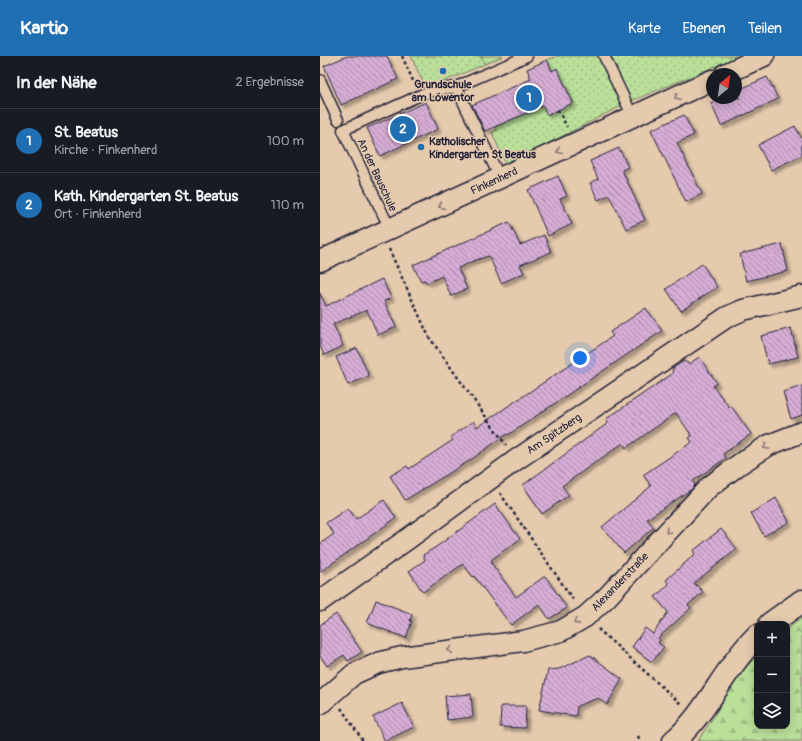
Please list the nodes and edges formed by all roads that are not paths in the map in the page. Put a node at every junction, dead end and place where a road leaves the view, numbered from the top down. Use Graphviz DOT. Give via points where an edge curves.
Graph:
graph roads {
  1 [pos="527,56"];
  2 [pos="604,56"];
  3 [pos="764,56"];
  4 [pos="738,68"];
  5 [pos="320,80"];
  6 [pos="706,83"];
  7 [pos="456,88"];
  8 [pos="633,116"];
  9 [pos="338,120"];
  10 [pos="500,178"];
  11 [pos="386,231"];
  12 [pos="320,261"];
  13 [pos="802,296"];
  14 [pos="802,432"];
  15 [pos="320,600"];
  16 [pos="802,601"];
  17 [pos="774,621"];
  18 [pos="754,639"];
  19 [pos="320,704"];
  20 [pos="674,741"];
  1 -- 7 [label="lane"];
  2 -- 8 [label="lane"];
  3 -- 4 [label="street"];
  5 -- 9 [label="lane"];
  6 -- 8 [label="street, Finkenherd, one-way"];
  7 -- 10 [label="lane"];
  7 -- 11 [label="lane, An der Bauschule" via="419,95 343,130"];
  8 -- 10 [label="street, Finkenherd, one-way"];
  10 -- 11 [label="street, Finkenherd, one-way"];
  11 -- 12 [label="street, Finkenherd"];
  13 -- 15 [label="street, Am Spitzberg" via="743,310 727,317 516,460"];
  14 -- 19 [label="street, Alexanderstraße, one-way" via="769,445 709,487 585,618 561,630 523,641 402,657 378,663 354,674"];
  16 -- 17 [label="street"];
  18 -- 20 [label="street" via="728,669 696,717"];
}
